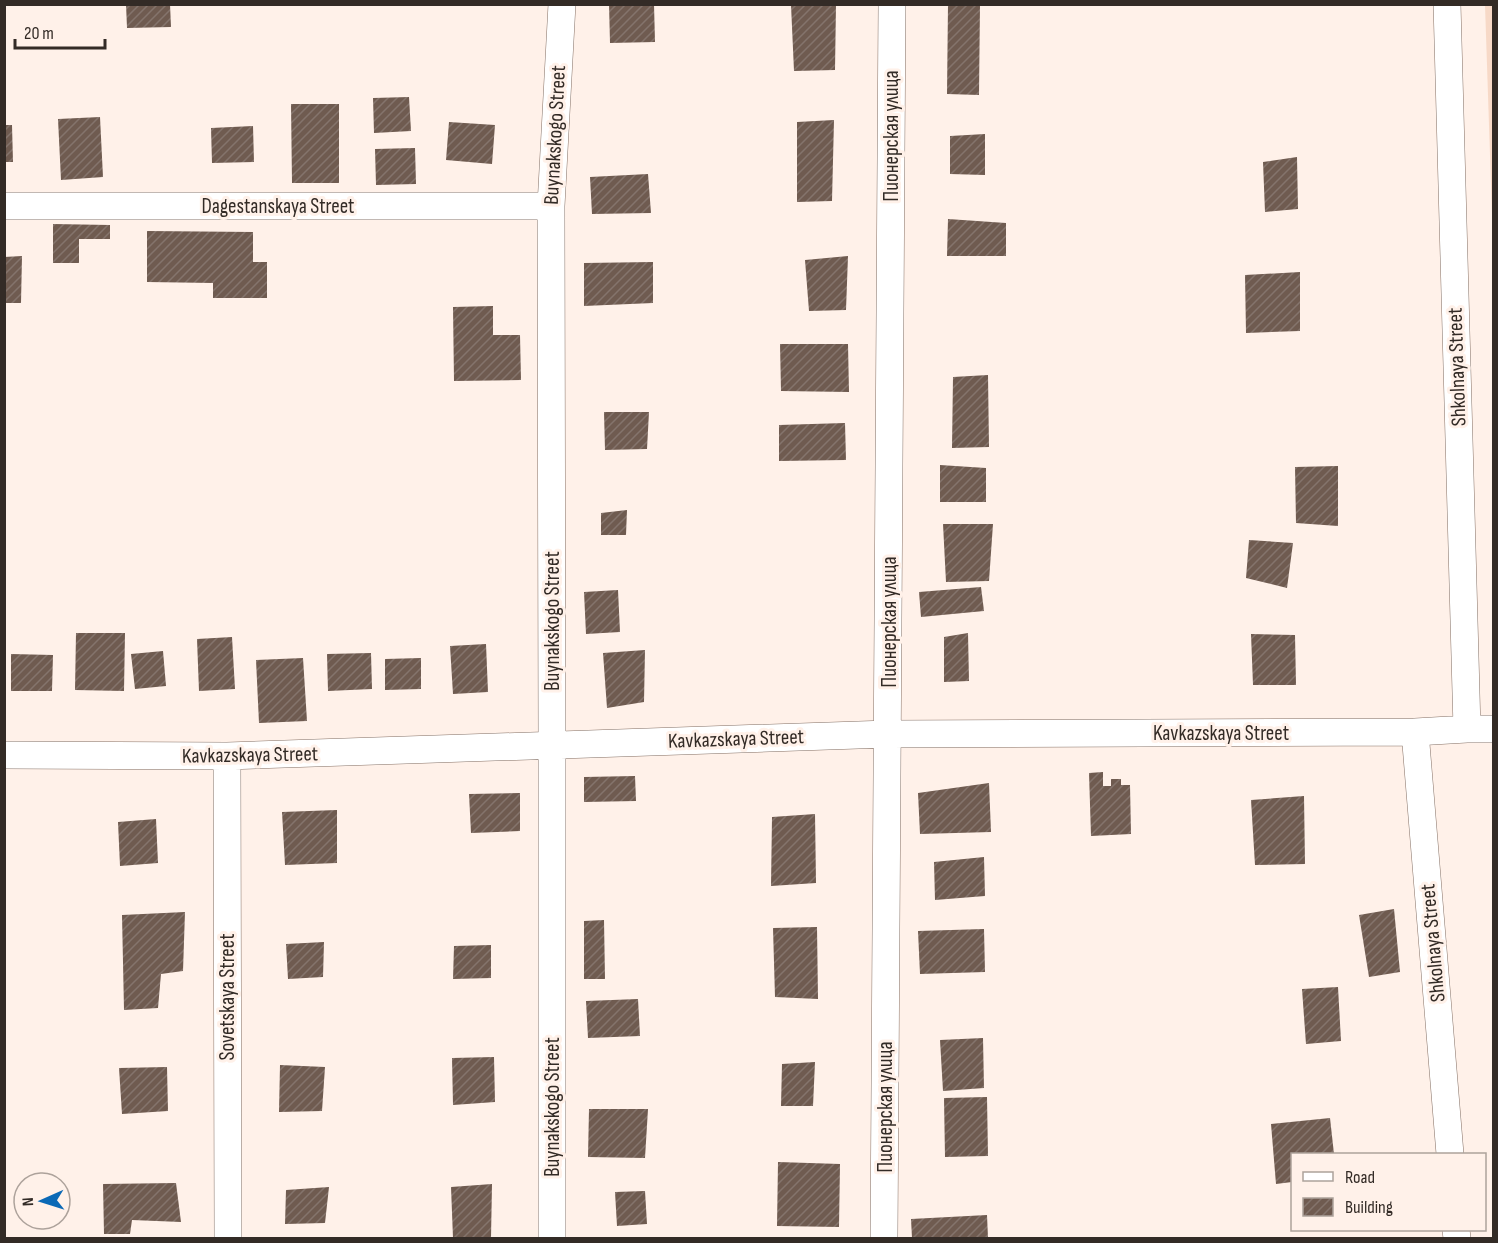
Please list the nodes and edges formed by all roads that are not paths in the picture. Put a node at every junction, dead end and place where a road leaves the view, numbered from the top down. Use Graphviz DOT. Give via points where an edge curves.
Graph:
graph roads {
  1 [pos="562,4"];
  2 [pos="892,4"];
  3 [pos="1447,4"];
  4 [pos="4,206"];
  5 [pos="551,206"];
  6 [pos="1467,729"];
  7 [pos="1494,729"];
  8 [pos="1415,732"];
  9 [pos="888,734"];
  10 [pos="552,746"];
  11 [pos="4,755"];
  12 [pos="227,756"];
  13 [pos="1450,1153"];
  14 [pos="228,1239"];
  15 [pos="552,1239"];
  16 [pos="884,1239"];
  1 -- 5 [label="street, Buynakskogo Street"];
  2 -- 9 [label="street, Пионерская улица"];
  3 -- 6 [label="street, Shkolnaya Street"];
  4 -- 5 [label="street, Dagestanskaya Street"];
  5 -- 10 [label="street, Buynakskogo Street"];
  6 -- 7 [label="street, Kavkazskaya Street"];
  6 -- 8 [label="street, Kavkazskaya Street"];
  8 -- 9 [label="street, Kavkazskaya Street"];
  8 -- 13 [label="street, Shkolnaya Street"];
  9 -- 10 [label="street, Kavkazskaya Street"];
  9 -- 16 [label="street, Пионерская улица"];
  10 -- 12 [label="street, Kavkazskaya Street"];
  10 -- 15 [label="street, Buynakskogo Street"];
  11 -- 12 [label="street, Kavkazskaya Street"];
  12 -- 14 [label="street, Sovetskaya Street"];
}
